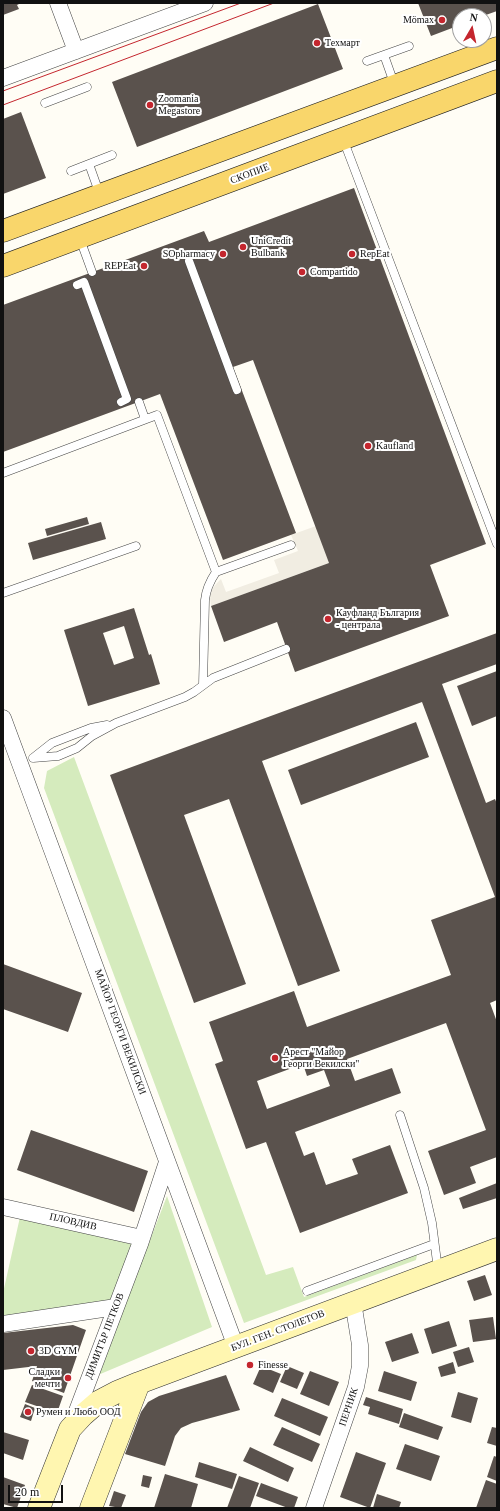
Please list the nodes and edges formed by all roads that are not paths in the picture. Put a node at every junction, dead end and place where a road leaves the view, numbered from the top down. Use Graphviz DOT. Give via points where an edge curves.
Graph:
graph roads {
  1 [pos="58,3"];
  2 [pos="205,3"];
  3 [pos="409,46"];
  4 [pos="497,48"];
  5 [pos="76,51"];
  6 [pos="384,55"];
  7 [pos="367,61"];
  8 [pos="3,78"];
  9 [pos="497,81"];
  10 [pos="395,86"];
  11 [pos="87,87"];
  12 [pos="45,102"];
  13 [pos="343,139"];
  14 [pos="112,155"];
  15 [pos="89,164"];
  16 [pos="71,171"];
  17 [pos="100,195"];
  18 [pos="3,232"];
  19 [pos="79,238"];
  20 [pos="189,261"];
  21 [pos="3,266"];
  22 [pos="92,272"];
  23 [pos="77,285"];
  24 [pos="238,390"];
  25 [pos="121,402"];
  26 [pos="139,402"];
  27 [pos="145,419"];
  28 [pos="4,471"];
  29 [pos="497,544"];
  30 [pos="291,545"];
  31 [pos="136,546"];
  32 [pos="216,572"];
  33 [pos="3,593"];
  34 [pos="286,649"];
  35 [pos="203,685"];
  36 [pos="3,718"];
  37 [pos="116,723"];
  38 [pos="27,761"];
  39 [pos="400,1115"];
  40 [pos="167,1162"];
  41 [pos="3,1207"];
  42 [pos="142,1238"];
  43 [pos="434,1244"];
  44 [pos="497,1249"];
  45 [pos="438,1271"];
  46 [pos="307,1291"];
  47 [pos="353,1302"];
  48 [pos="116,1307"];
  49 [pos="3,1324"];
  50 [pos="236,1347"];
  51 [pos="139,1382"];
  52 [pos="70,1429"];
  53 [pos="39,1508"];
  54 [pos="91,1508"];
  55 [pos="314,1508"];
  1 -- 5 [label="street"];
  2 -- 5 [label="street"];
  3 -- 6 [label="lane"];
  4 -- 10 [label="main road"];
  5 -- 8 [label="street"];
  6 -- 7 [label="lane"];
  6 -- 10 [label="lane"];
  9 -- 13 [label="main road, СКОПИЕ"];
  10 -- 17 [label="main road"];
  11 -- 12 [label="lane"];
  13 -- 19 [label="main road, СКОПИЕ"];
  13 -- 29 [label="lane"];
  14 -- 15 [label="lane"];
  15 -- 16 [label="lane"];
  15 -- 17 [label="lane"];
  17 -- 18 [label="main road"];
  19 -- 21 [label="main road, СКОПИЕ"];
  19 -- 22 [label="lane"];
  20 -- 24 [label="lane"];
  23 -- 25 [label="lane" via="84,282 127,399"];
  26 -- 27 [label="lane"];
  27 -- 28 [label="lane"];
  27 -- 32 [label="lane" via="156,415"];
  30 -- 32 [label="lane"];
  31 -- 33 [label="lane"];
  32 -- 35 [label="lane" via="205,600"];
  34 -- 35 [label="lane" via="213,678"];
  35 -- 37 [label="lane" via="185,697"];
  36 -- 38 [label="street, МАЙОР ГЕОРГИ ВЕКИЛСКИ"];
  37 -- 38 [label="lane" via="91,728 52,744"];
  37 -- 38 [label="lane" via="92,736 77,748 58,756"];
  38 -- 40 [label="street, МАЙОР ГЕОРГИ ВЕКИЛСКИ"];
  39 -- 43 [label="lane" via="424,1188"];
  40 -- 42 [label="street, ДИМИТЪР ПЕТКОВ"];
  40 -- 50 [label="street, МАЙОР ГЕОРГИ ВЕКИЛСКИ"];
  41 -- 42 [label="street, ПЛОВДИВ"];
  42 -- 48 [label="street, ДИМИТЪР ПЕТКОВ"];
  43 -- 45 [label="lane"];
  43 -- 46 [label="lane"];
  44 -- 45 [label="street, БУЛ. ГЕН. СТОЛЕТОВ"];
  45 -- 47 [label="street, БУЛ. ГЕН. СТОЛЕТОВ"];
  47 -- 50 [label="street, БУЛ. ГЕН. СТОЛЕТОВ"];
  47 -- 55 [label="street, ПЕРНИК" via="360,1345 360,1366"];
  48 -- 49 [label="street"];
  48 -- 52 [label="street, ДИМИТЪР ПЕТКОВ"];
  50 -- 51 [label="street, БУЛ. ГЕН. СТОЛЕТОВ"];
  51 -- 52 [label="street, БУЛ. ГЕН. СТОЛЕТОВ" via="98,1402"];
  51 -- 54 [label="street"];
  52 -- 53 [label="street, ДИМИТЪР ПЕТКОВ"];
}
